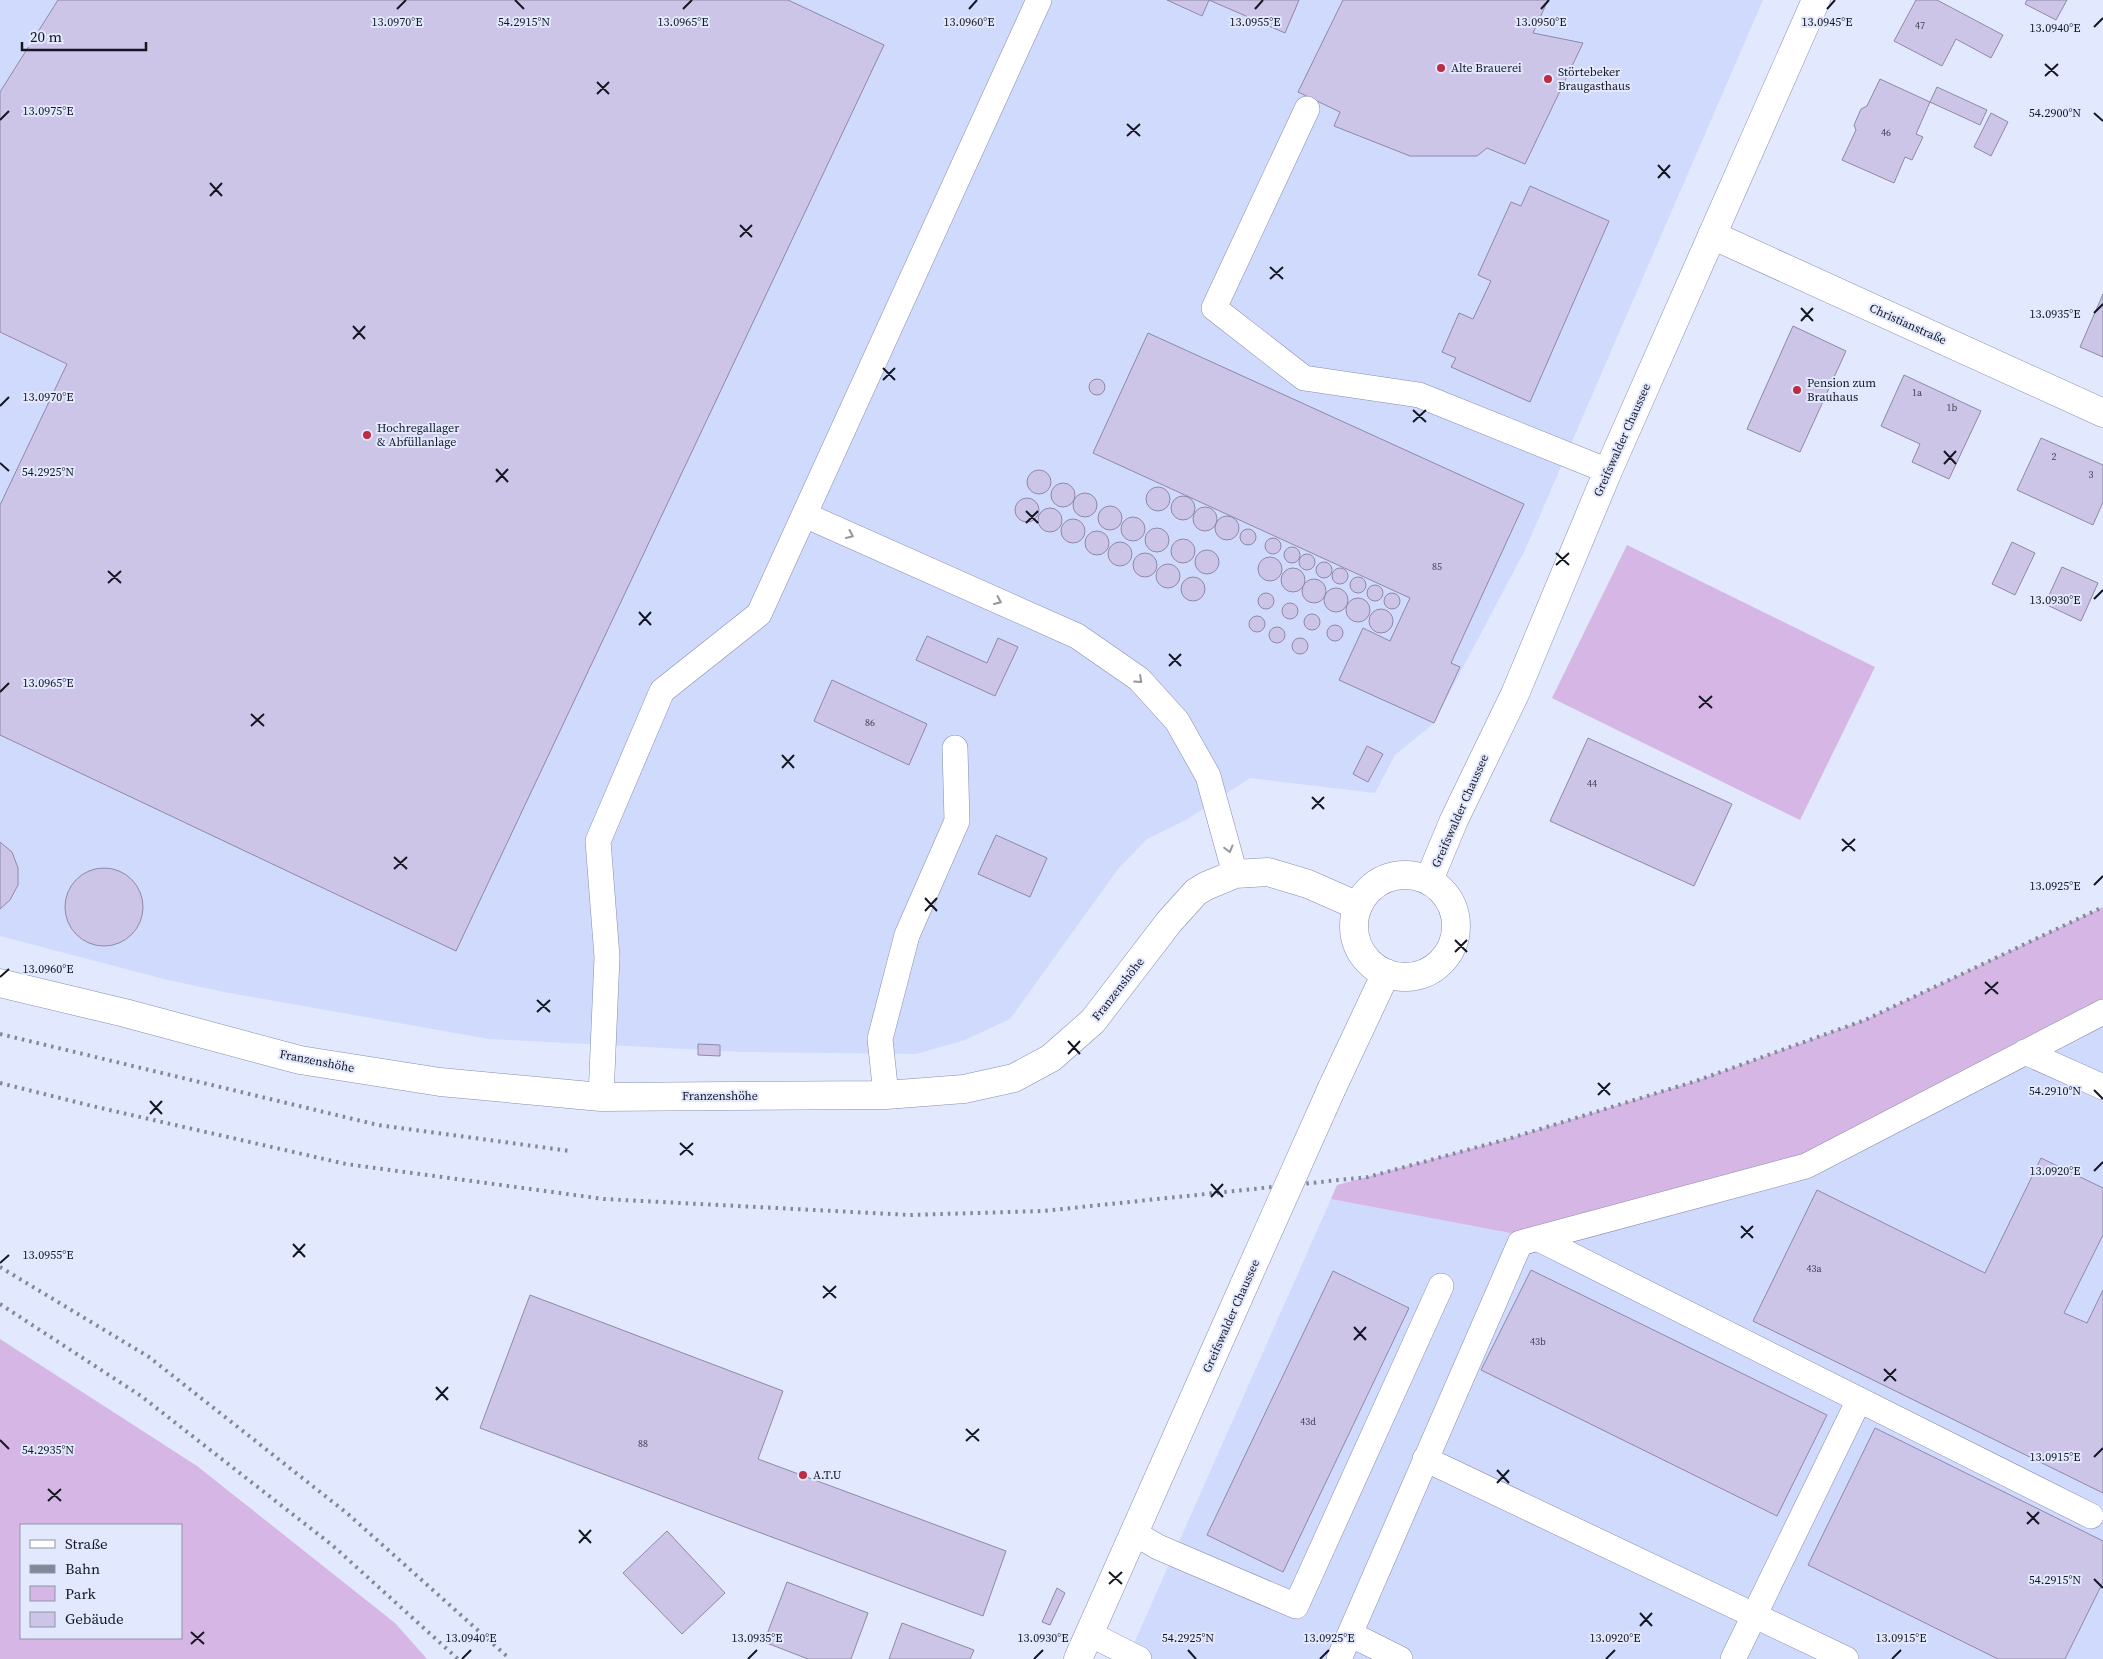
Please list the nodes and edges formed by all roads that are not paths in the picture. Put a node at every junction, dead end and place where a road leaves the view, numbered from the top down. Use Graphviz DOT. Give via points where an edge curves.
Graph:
graph roads {
  1 [pos="1039,0"];
  2 [pos="1816,0"];
  3 [pos="1307,109"];
  4 [pos="1712,235"];
  5 [pos="2103,412"];
  6 [pos="1608,471"];
  7 [pos="805,515"];
  8 [pos="956,748"];
  9 [pos="1236,874"];
  10 [pos="1429,880"];
  11 [pos="1358,906"];
  12 [pos="1386,973"];
  13 [pos="0,983"];
  14 [pos="2103,1012"];
  15 [pos="2025,1052"];
  16 [pos="2103,1087"];
  17 [pos="886,1095"];
  18 [pos="601,1097"];
  19 [pos="1537,1238"];
  20 [pos="1441,1286"];
  21 [pos="1859,1400"];
  22 [pos="1425,1459"];
  23 [pos="2091,1516"];
  24 [pos="1134,1533"];
  25 [pos="1753,1615"];
  26 [pos="1090,1634"];
  27 [pos="1350,1634"];
  28 [pos="1078,1659"];
  29 [pos="1138,1659"];
  30 [pos="1339,1659"];
  31 [pos="1400,1659"];
  32 [pos="1734,1659"];
  33 [pos="1846,1659"];
  1 -- 7 [label="lane"];
  2 -- 4 [label="main road, Greifswalder Chaussee"];
  3 -- 6 [label="lane" via="1214,308 1304,378 1418,395"];
  4 -- 5 [label="main road, Christianstraße"];
  4 -- 6 [label="main road, Greifswalder Chaussee"];
  6 -- 10 [label="main road, Greifswalder Chaussee" via="1515,694"];
  7 -- 9 [label="lane, one-way" via="1077,636 1139,679 1177,721 1208,776"];
  7 -- 18 [label="lane" via="759,614 662,691 598,841 607,957"];
  8 -- 17 [label="lane" via="957,821 907,935 880,1039"];
  9 -- 11 [label="main road, Franzenshöhe" via="1268,872 1308,884"];
  9 -- 17 [label="main road, Franzenshöhe" via="1196,892 1093,1021 1052,1058 1014,1078 964,1089"];
  10 -- 11 [label="main road, Greifswalder Chaussee" via="1413,875 1396,875 1367,891"];
  10 -- 12 [label="main road, Greifswalder Chaussee" via="1443,891 1452,905 1457,922 1455,940 1448,955 1436,968 1420,975 1402,977"];
  11 -- 12 [label="main road" via="1354,921 1358,945 1372,964"];
  12 -- 24 [label="main road, Greifswalder Chaussee, bridge"];
  13 -- 18 [label="main road, Franzenshöhe" via="300,1060 440,1082"];
  14 -- 15 [label="lane"];
  15 -- 16 [label="lane"];
  15 -- 19 [label="lane" via="1806,1166"];
  17 -- 18 [label="main road, Franzenshöhe"];
  19 -- 21 [label="lane"];
  19 -- 22 [label="lane" via="1520,1243"];
  20 -- 24 [label="lane" via="1296,1606 1158,1547"];
  21 -- 23 [label="lane"];
  21 -- 25 [label="lane"];
  22 -- 25 [label="lane"];
  22 -- 27 [label="lane"];
  24 -- 26 [label="main road, Greifswalder Chaussee"];
  25 -- 32 [label="lane"];
  25 -- 33 [label="lane"];
  26 -- 28 [label="main road, Greifswalder Chaussee"];
  26 -- 29 [label="lane"];
  27 -- 30 [label="lane"];
  27 -- 31 [label="lane"];
}
